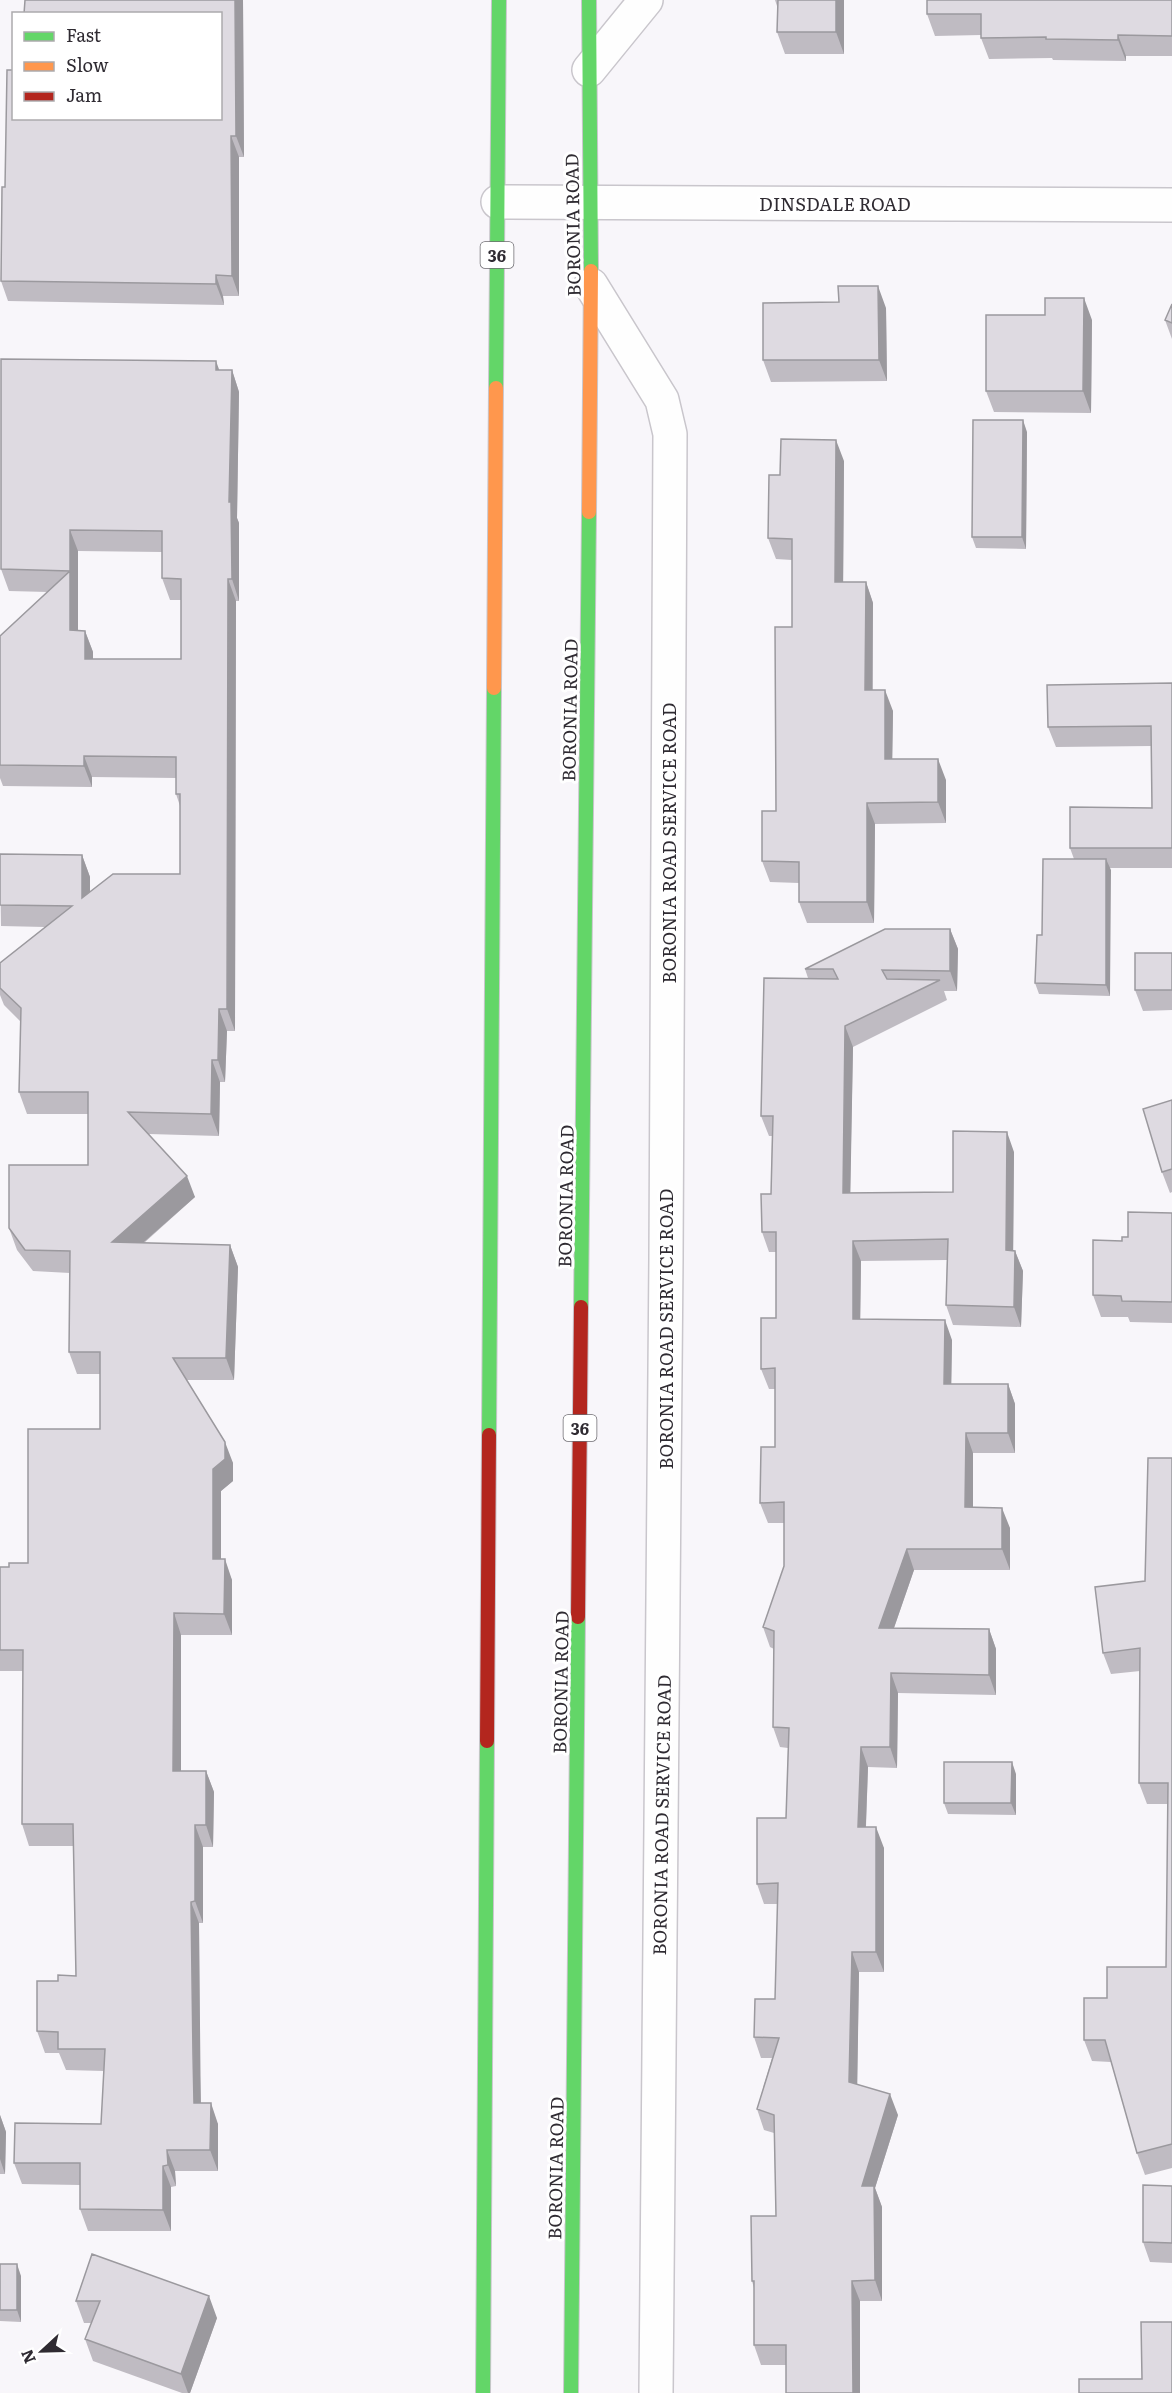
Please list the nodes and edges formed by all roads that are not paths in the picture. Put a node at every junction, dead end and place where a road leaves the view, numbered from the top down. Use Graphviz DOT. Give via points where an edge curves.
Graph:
graph roads {
  1 [pos="499,0"];
  2 [pos="589,0"];
  3 [pos="646,0"];
  4 [pos="589,70"];
  5 [pos="498,202"];
  6 [pos="589,202"];
  7 [pos="1172,206"];
  8 [pos="591,285"];
  9 [pos="483,2393"];
  10 [pos="571,2393"];
  11 [pos="656,2393"];
  1 -- 5 [label="main road, 36"];
  2 -- 4 [label="main road, BORONIA ROAD / 36"];
  3 -- 4 [label="street"];
  4 -- 6 [label="main road, BORONIA ROAD / 36"];
  5 -- 6 [label="street, DINSDALE ROAD"];
  5 -- 9 [label="main road, 36"];
  6 -- 7 [label="street, DINSDALE ROAD"];
  6 -- 8 [label="main road, BORONIA ROAD / 36"];
  8 -- 10 [label="main road, BORONIA ROAD / 36"];
  8 -- 11 [label="street, BORONIA ROAD SERVICE ROAD" via="662,400 670,434"];
}
